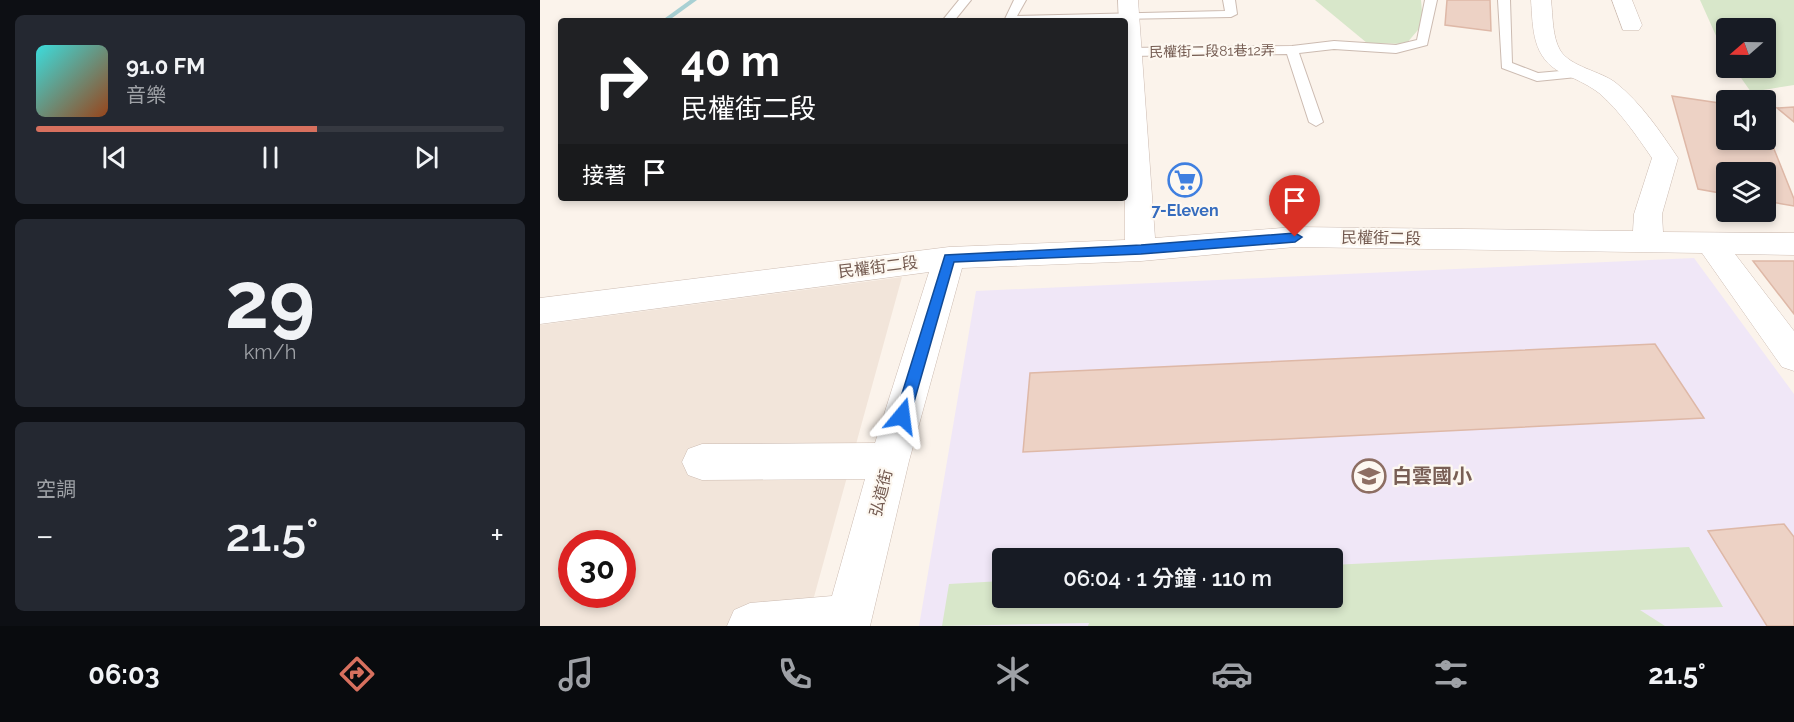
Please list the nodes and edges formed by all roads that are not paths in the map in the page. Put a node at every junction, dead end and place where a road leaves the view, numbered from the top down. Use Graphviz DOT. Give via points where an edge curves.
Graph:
graph roads {
  1 [pos="965,0"];
  2 [pos="1020,0"];
  3 [pos="1229,0"];
  4 [pos="1431,0"];
  5 [pos="1503,0"];
  6 [pos="1541,0"];
  7 [pos="1622,0"];
  8 [pos="1129,9"];
  9 [pos="950,18"];
  10 [pos="1009,18"];
  11 [pos="1030,18"];
  12 [pos="1631,25"];
  13 [pos="1292,50"];
  14 [pos="1128,52"];
  15 [pos="1583,73"];
  16 [pos="1316,122"];
  17 [pos="1648,240"];
  18 [pos="1710,242"];
  19 [pos="1794,244"];
  20 [pos="1141,250"];
  21 [pos="949,258"];
  22 [pos="540,311"];
  23 [pos="1794,357"];
  24 [pos="889,461"];
  25 [pos="702,462"];
  26 [pos="848,622"];
  27 [pos="750,626"];
  1 -- 9 [label="lane"];
  2 -- 10 [label="lane"];
  3 -- 8 [label="lane" via="1231,14"];
  4 -- 13 [label="lane, 民權街二段81巷12弄" via="1423,42 1396,49 1334,45"];
  5 -- 15 [label="lane" via="1506,65 1537,78"];
  6 -- 15 [label="street" via="1551,53 1560,64"];
  7 -- 12 [label="street"];
  8 -- 11 [label="lane"];
  8 -- 14 [label="street"];
  13 -- 14 [label="lane, 民權街二段81巷12弄"];
  13 -- 16 [label="lane, 民權街二段81巷12弄"];
  14 -- 20 [label="street"];
  15 -- 17 [label="street" via="1618,98 1665,158 1648,214"];
  17 -- 18 [label="street, 民權街二段"];
  17 -- 20 [label="street, 民權街二段" via="1295,237"];
  18 -- 19 [label="street, 民權街二段"];
  18 -- 23 [label="street"];
  20 -- 21 [label="street, 民權街二段"];
  21 -- 22 [label="street, 民權街二段"];
  21 -- 24 [label="street, 弘道街"];
  24 -- 25 [label="street"];
  24 -- 26 [label="street, 弘道街"];
  26 -- 27 [label="street"];
}
